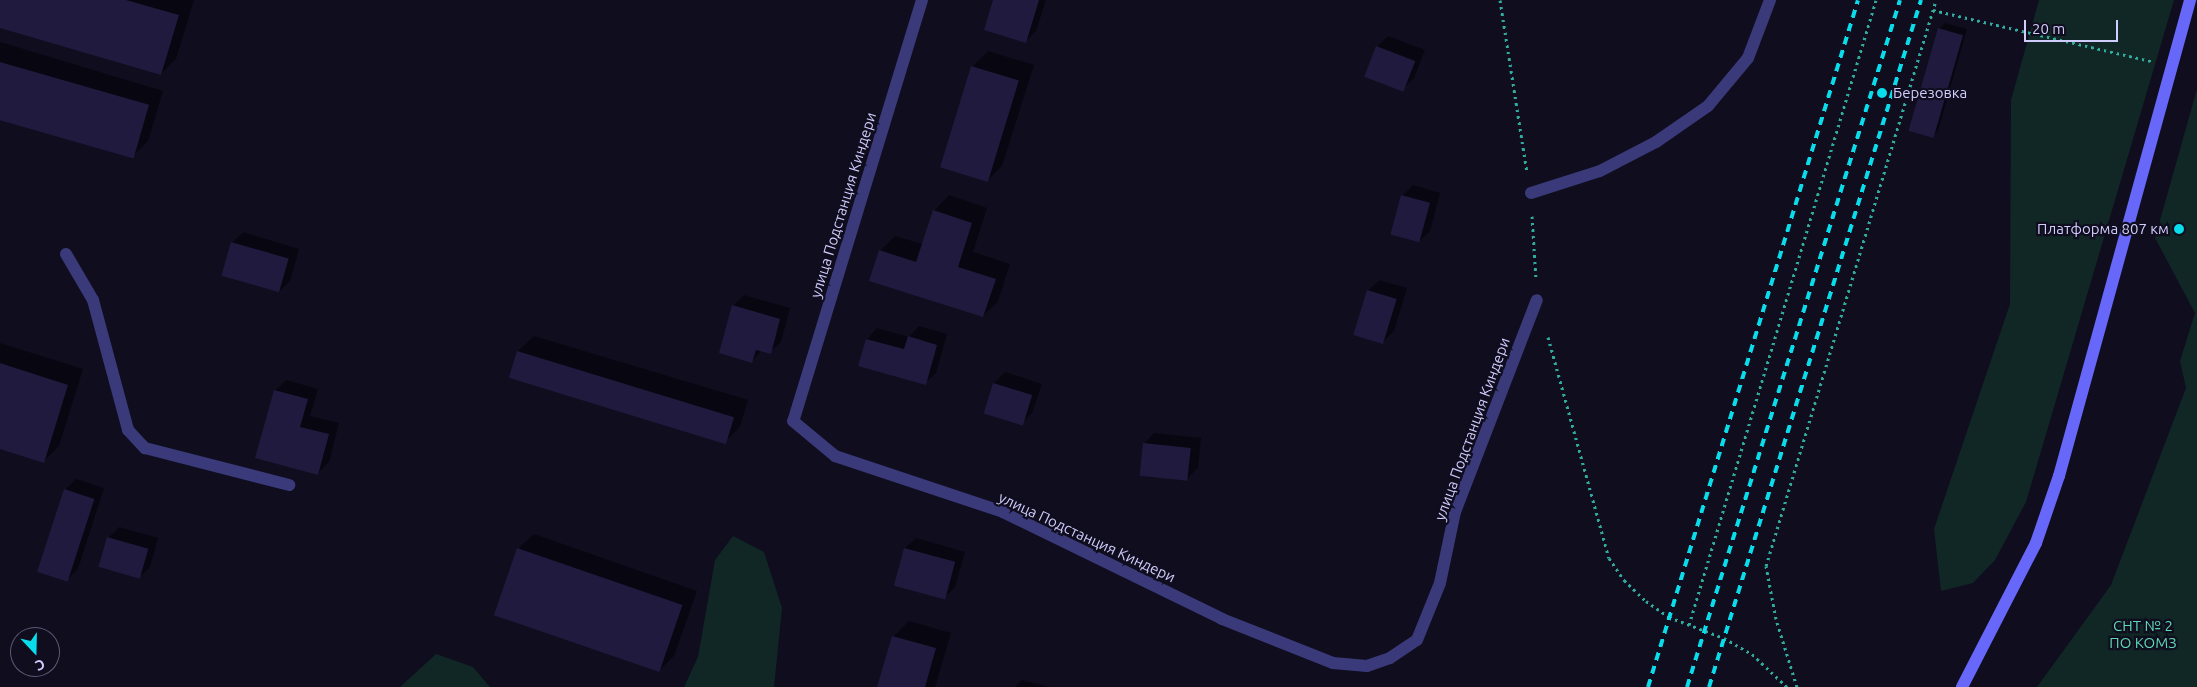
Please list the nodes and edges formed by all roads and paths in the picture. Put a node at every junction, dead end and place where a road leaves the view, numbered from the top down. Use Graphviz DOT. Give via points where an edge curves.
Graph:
graph roads {
  1 [pos="922,0"];
  2 [pos="1770,0"];
  3 [pos="1876,0"];
  4 [pos="1936,0"];
  5 [pos="2190,0"];
  6 [pos="1933,10"];
  7 [pos="2171,66"];
  8 [pos="1531,194"];
  9 [pos="66,254"];
  10 [pos="1537,300"];
  11 [pos="289,485"];
  12 [pos="1609,558"];
  13 [pos="1689,624"];
  14 [pos="1787,687"];
  15 [pos="1798,687"];
  16 [pos="1962,687"];
  1 -- 10 [label="street, улица Подстанция Киндери" via="793,421 835,456 1003,512 1222,620 1333,663 1367,666 1390,658 1417,640 1440,583 1455,512"];
  2 -- 8 [label="street" via="1748,58 1708,106 1656,142 1600,171"];
  3 -- 13 [label="path"];
  4 -- 6 [label="path"];
  5 -- 7 [label="street"];
  6 -- 7 [label="path"];
  6 -- 15 [label="path" via="1766,566 1776,619"];
  7 -- 16 [label="street" via="2060,476 2036,543"];
  9 -- 11 [label="street" via="94,300 128,430 145,448"];
  12 -- 13 [label="path" via="1624,580 1646,601 1669,617"];
  13 -- 14 [label="path" via="1752,654"];
}
